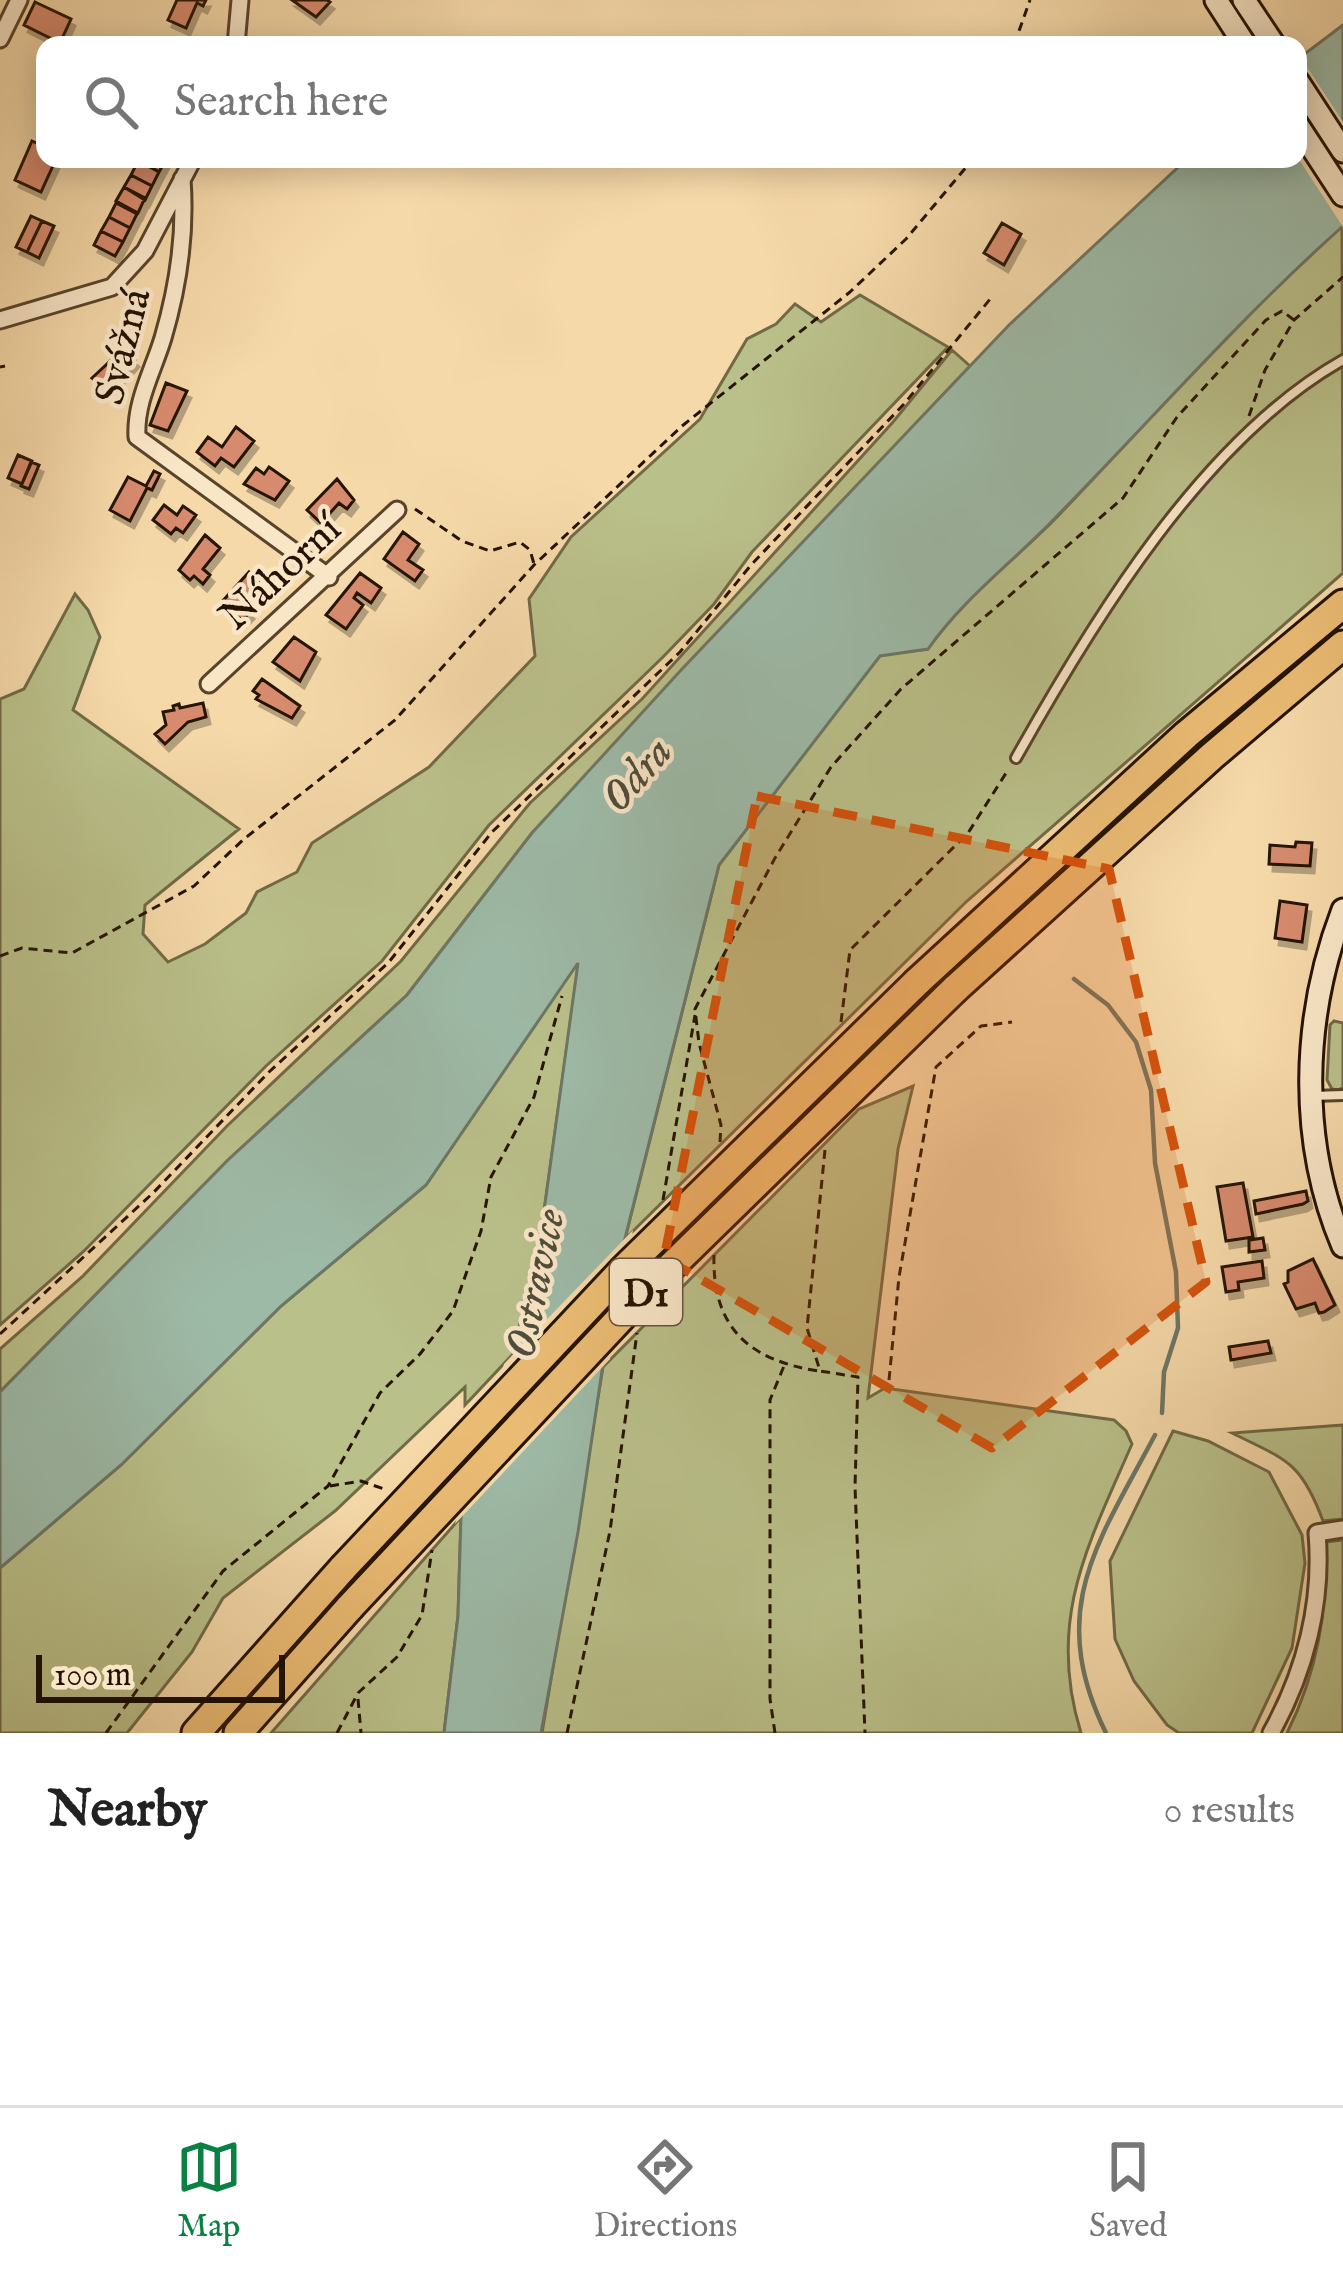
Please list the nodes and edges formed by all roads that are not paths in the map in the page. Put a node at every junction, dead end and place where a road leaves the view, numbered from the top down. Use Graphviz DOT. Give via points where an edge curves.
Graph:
graph roads {
  1 [pos="19,0"];
  2 [pos="240,0"];
  3 [pos="1216,0"];
  4 [pos="1244,0"];
  5 [pos="237,36"];
  6 [pos="1239,36"];
  7 [pos="1268,36"];
  8 [pos="0,39"];
  9 [pos="1307,96"];
  10 [pos="1307,140"];
  11 [pos="1343,151"];
  12 [pos="188,168"];
  13 [pos="182,179"];
  14 [pos="1343,195"];
  15 [pos="0,320"];
  16 [pos="1343,360"];
  17 [pos="397,510"];
  18 [pos="328,577"];
  19 [pos="1343,604"];
  20 [pos="1343,645"];
  21 [pos="209,684"];
  22 [pos="1016,758"];
  23 [pos="1343,910"];
  24 [pos="1332,979"];
  25 [pos="1343,1095"];
  26 [pos="1312,1096"];
  27 [pos="1343,1246"];
  28 [pos="1343,1529"];
  29 [pos="196,1733"];
  30 [pos="238,1733"];
  31 [pos="1271,1733"];
  1 -- 8 [label="street"];
  2 -- 5 [label="street"];
  3 -- 6 [label="street"];
  4 -- 7 [label="street"];
  9 -- 11 [label="street"];
  10 -- 14 [label="street"];
  12 -- 13 [label="street"];
  13 -- 15 [label="street" via="145,251 112,287"];
  13 -- 18 [label="street, Svážná" via="185,224 137,437"];
  16 -- 22 [label="lane" via="1292,393 1239,443 1148,550"];
  17 -- 18 [label="street, Náhorní"];
  18 -- 21 [label="street, Náhorní"];
  19 -- 29 [label="highway, D1, bridge" via="916,982 624,1269"];
  20 -- 30 [label="highway, D1, bridge" via="955,989 645,1292"];
  23 -- 24 [label="street"];
  24 -- 26 [label="street" via="1314,1016"];
  25 -- 26 [label="lane"];
  26 -- 27 [label="street" via="1321,1177"];
  28 -- 31 [label="street" via="1317,1533 1313,1618"];
}
